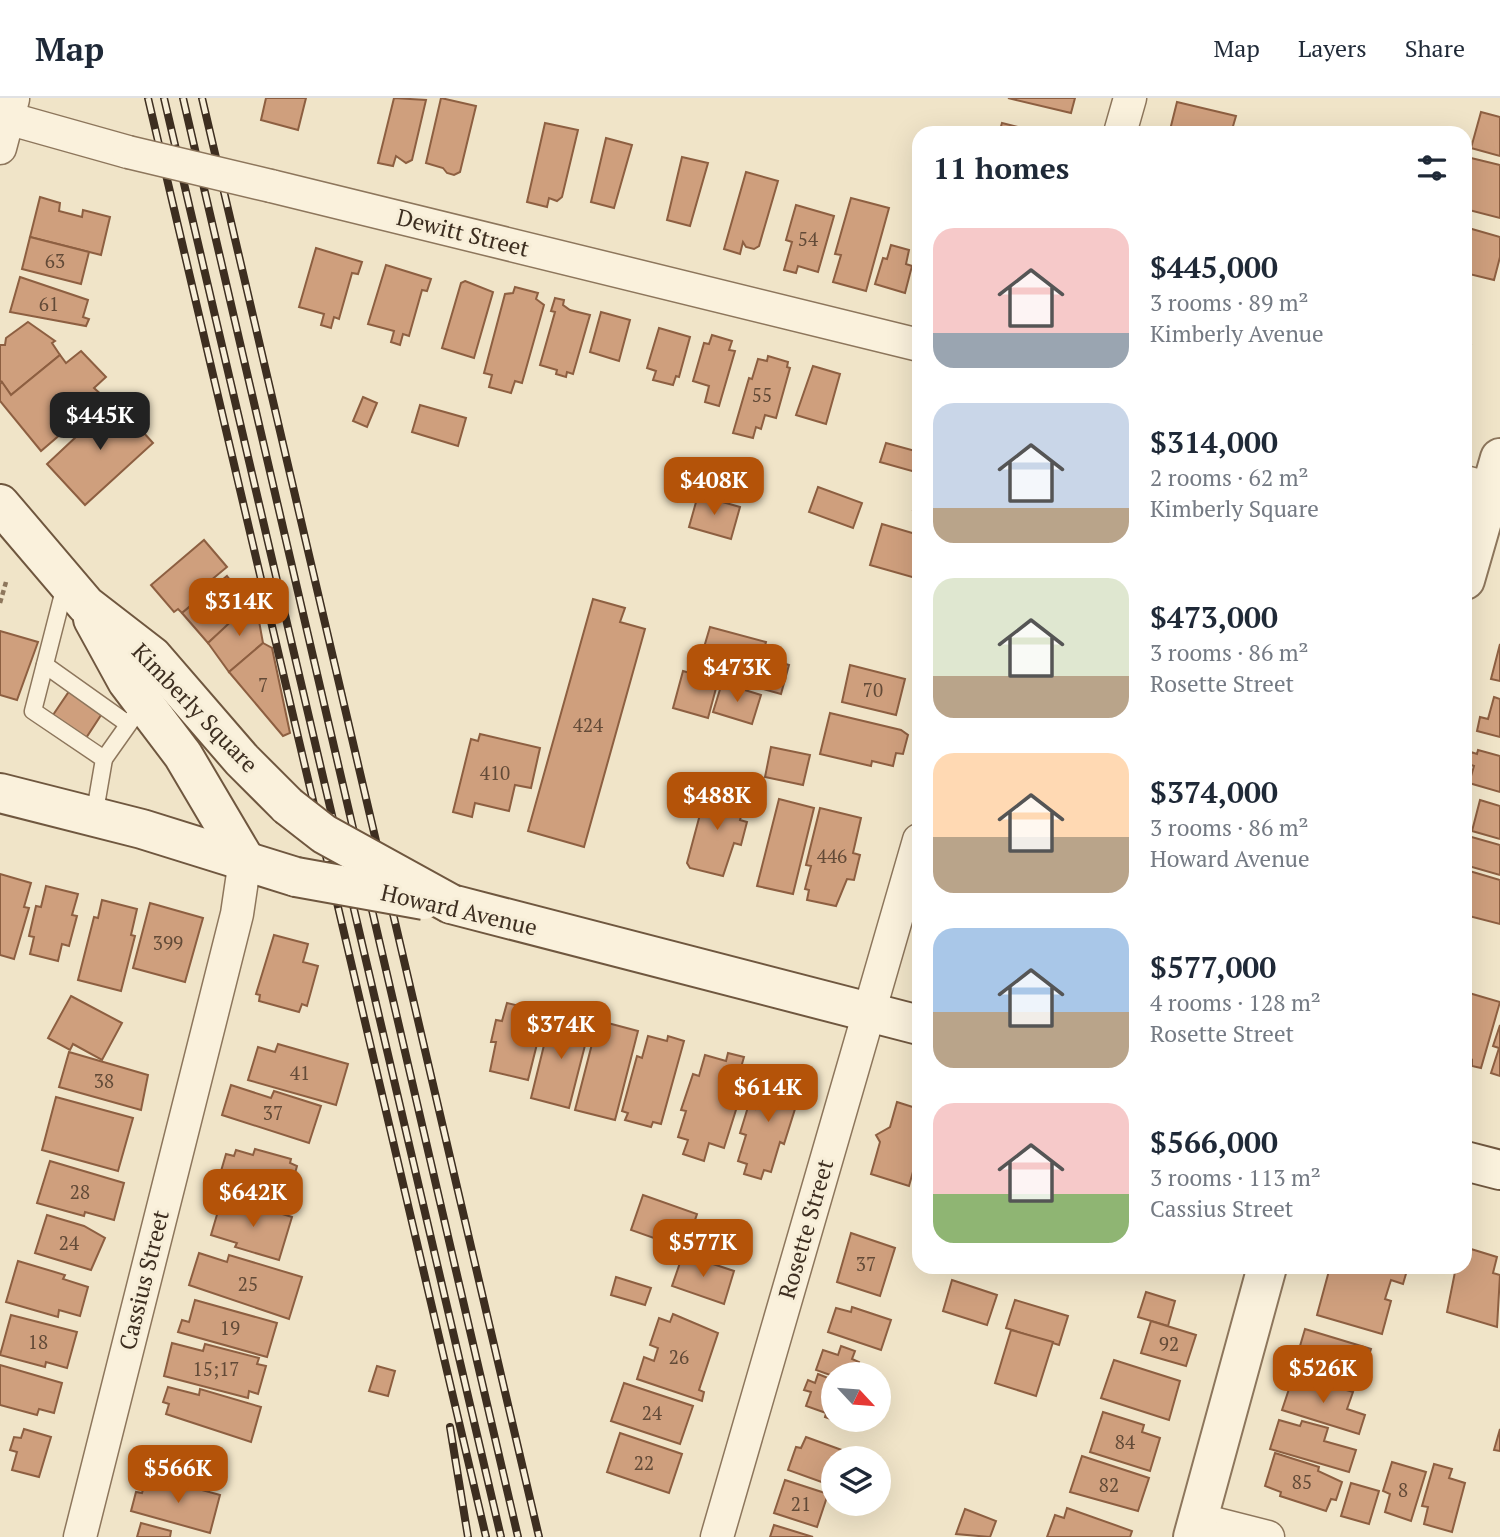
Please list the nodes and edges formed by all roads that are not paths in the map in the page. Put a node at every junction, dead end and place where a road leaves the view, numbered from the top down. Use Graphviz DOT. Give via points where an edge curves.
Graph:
graph roads {
  1 [pos="1130,98"];
  2 [pos="10,108"];
  3 [pos="1122,126"];
  4 [pos="0,148"];
  5 [pos="912,343"];
  6 [pos="1489,480"];
  7 [pos="0,504"];
  8 [pos="1472,551"];
  9 [pos="76,593"];
  10 [pos="45,665"];
  11 [pos="137,713"];
  12 [pos="104,759"];
  13 [pos="0,793"];
  14 [pos="93,817"];
  15 [pos="245,860"];
  16 [pos="912,865"];
  17 [pos="451,904"];
  18 [pos="869,1012"];
  19 [pos="912,1023"];
  20 [pos="1472,1163"];
  21 [pos="1500,1170"];
  22 [pos="1265,1274"];
  23 [pos="1195,1528"];
  24 [pos="80,1537"];
  25 [pos="717,1537"];
  26 [pos="1268,1537"];
  1 -- 3 [label="street"];
  2 -- 4 [label="street"];
  2 -- 5 [label="street, Dewitt Street, bridge" via="128,152"];
  6 -- 8 [label="main road"];
  7 -- 9 [label="main road"];
  9 -- 10 [label="lane"];
  9 -- 11 [label="main road, Kimberly Square" via="127,681"];
  9 -- 17 [label="main road, Kimberly Square, bridge" via="152,656 288,806 324,834"];
  10 -- 11 [label="lane"];
  10 -- 12 [label="lane" via="33,711"];
  11 -- 12 [label="lane"];
  11 -- 15 [label="main road, Kimberly Square" via="183,755"];
  12 -- 14 [label="lane"];
  13 -- 14 [label="main road, Howard Avenue"];
  14 -- 15 [label="main road, Howard Avenue"];
  15 -- 17 [label="main road, Howard Avenue, bridge" via="296,877"];
  15 -- 24 [label="street, Cassius Street" via="237,914"];
  16 -- 18 [label="street, Rosette Street"];
  17 -- 18 [label="main road, Howard Avenue"];
  18 -- 19 [label="main road, Howard Avenue"];
  18 -- 25 [label="street, Rosette Street"];
  20 -- 21 [label="main road"];
  22 -- 23 [label="main road"];
  23 -- 26 [label="street"];
}
